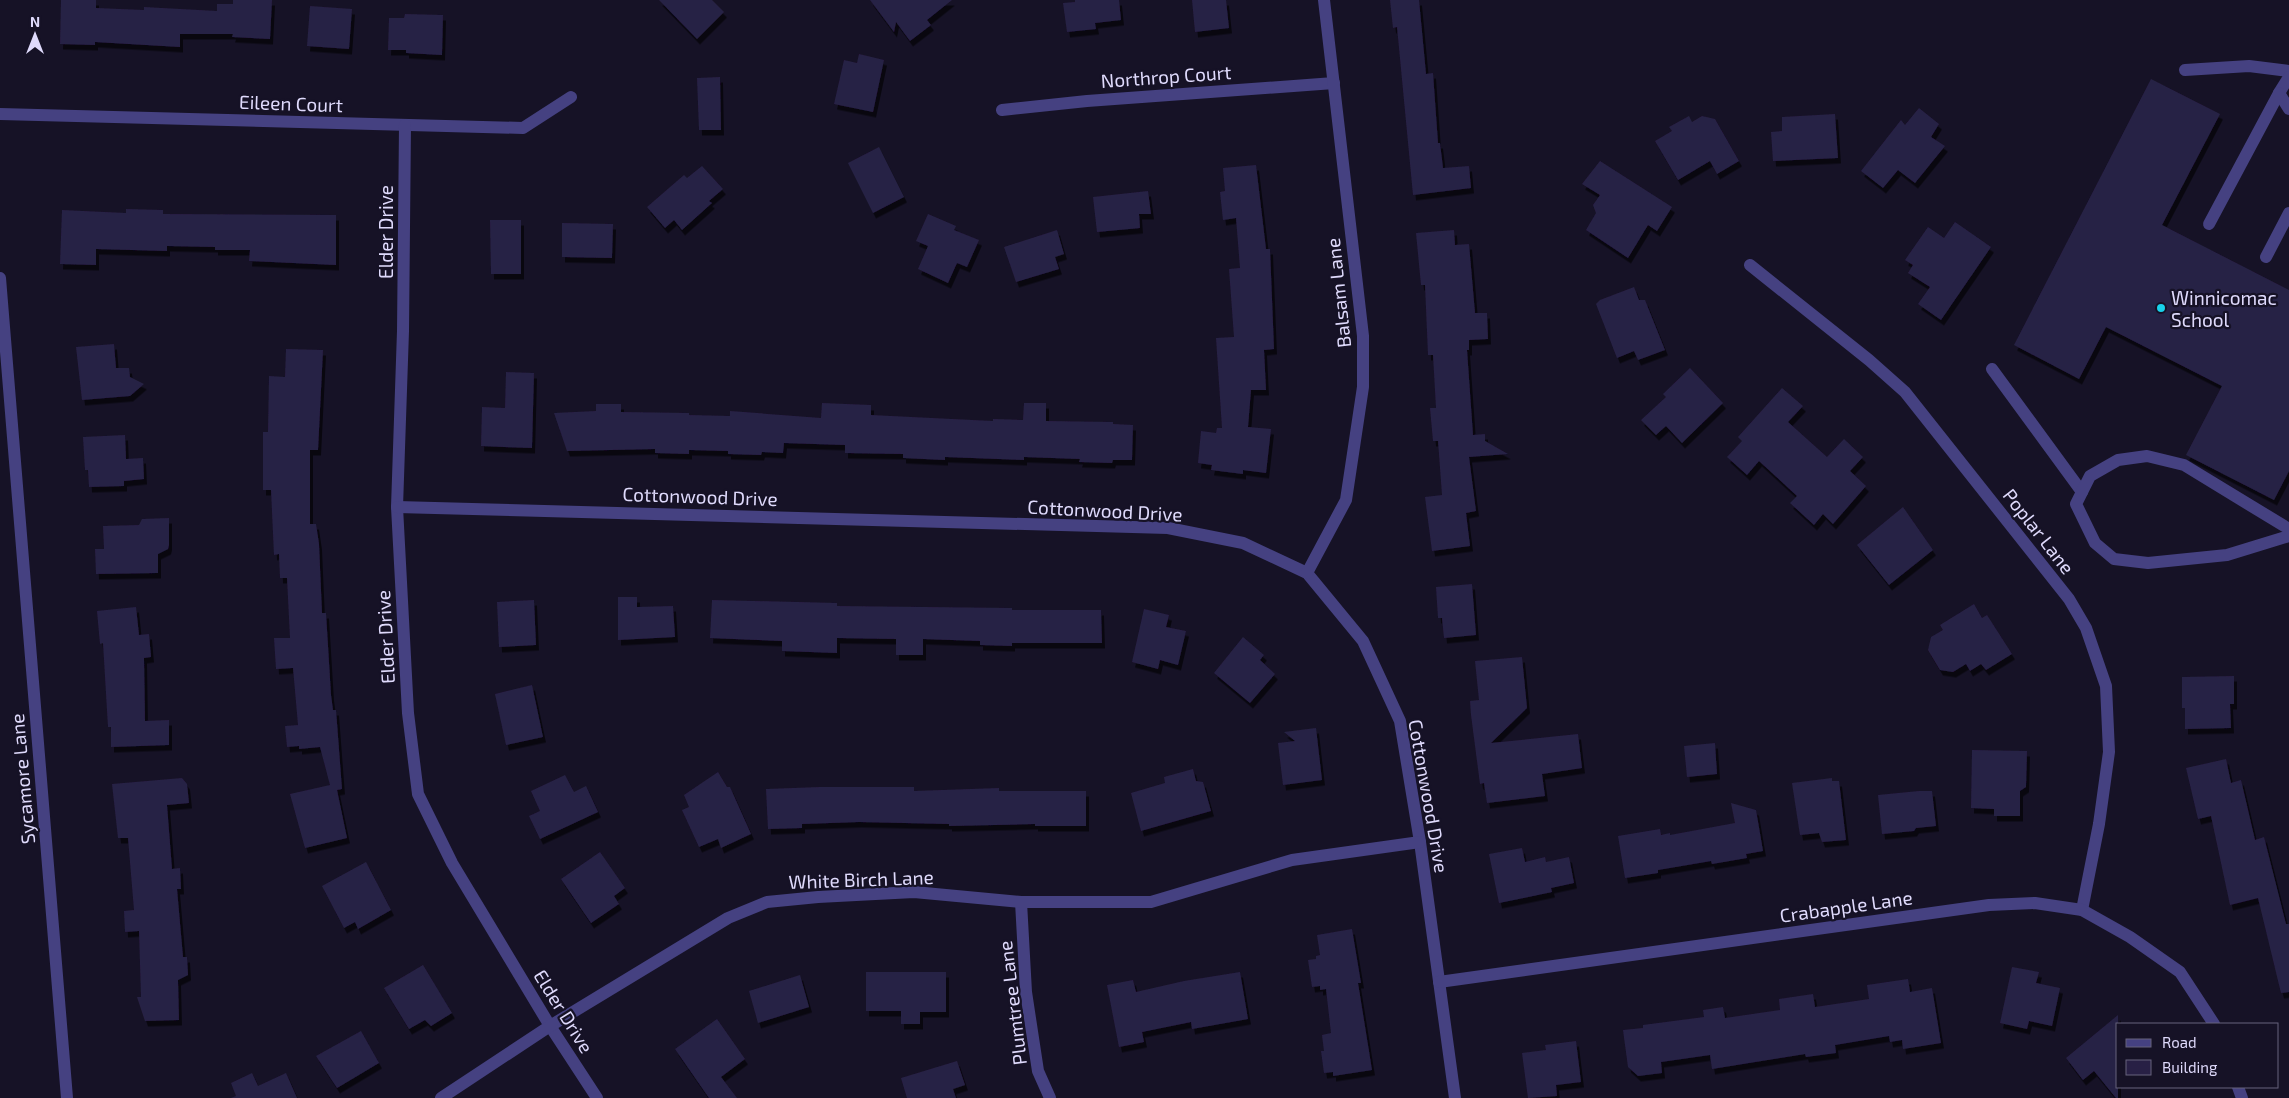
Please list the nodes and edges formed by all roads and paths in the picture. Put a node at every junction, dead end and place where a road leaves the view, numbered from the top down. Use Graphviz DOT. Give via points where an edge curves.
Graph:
graph roads {
  1 [pos="1324,0"];
  2 [pos="2185,70"];
  3 [pos="2289,71"];
  4 [pos="2289,77"];
  5 [pos="1334,83"];
  6 [pos="2279,93"];
  7 [pos="572,97"];
  8 [pos="2289,109"];
  9 [pos="1002,110"];
  10 [pos="0,114"];
  11 [pos="405,125"];
  12 [pos="2289,213"];
  13 [pos="2210,224"];
  14 [pos="2266,257"];
  15 [pos="1750,265"];
  16 [pos="0,278"];
  17 [pos="1992,369"];
  18 [pos="2082,492"];
  19 [pos="397,507"];
  20 [pos="2289,528"];
  21 [pos="2289,536"];
  22 [pos="1308,573"];
  23 [pos="1420,842"];
  24 [pos="1021,902"];
  25 [pos="2082,910"];
  26 [pos="1439,982"];
  27 [pos="2213,1023"];
  28 [pos="550,1026"];
  29 [pos="67,1098"];
  30 [pos="441,1098"];
  31 [pos="597,1098"];
  32 [pos="1050,1098"];
  33 [pos="1455,1098"];
  1 -- 5 [label="street, Balsam Lane"];
  2 -- 3 [label="street" via="2249,66"];
  4 -- 6 [label="street"];
  5 -- 9 [label="street, Northrop Court" via="1087,100"];
  5 -- 22 [label="street, Balsam Lane" via="1363,336 1363,387 1346,500"];
  6 -- 8 [label="street"];
  6 -- 13 [label="street"];
  7 -- 11 [label="street, Eileen Court" via="523,128"];
  10 -- 11 [label="street, Eileen Court"];
  11 -- 19 [label="street, Elder Drive"];
  12 -- 14 [label="street"];
  15 -- 25 [label="street, Poplar Lane" via="1905,392 2069,599 2086,628 2106,686 2109,752"];
  16 -- 29 [label="street, Sycamore Lane"];
  17 -- 18 [label="street"];
  18 -- 20 [label="street" via="2090,476 2118,460 2147,456 2184,465"];
  18 -- 21 [label="street" via="2076,504 2087,528 2095,544 2114,560 2148,563 2227,555"];
  19 -- 22 [label="street, Cottonwood Drive" via="1168,528 1243,543"];
  19 -- 28 [label="street, Elder Drive" via="408,714 418,794 452,863"];
  22 -- 23 [label="street, Cottonwood Drive" via="1363,641 1400,722"];
  23 -- 24 [label="street, White Birch Lane" via="1292,860 1151,902"];
  23 -- 26 [label="street, Cottonwood Drive"];
  24 -- 28 [label="street, White Birch Lane" via="914,892 767,902 728,918"];
  24 -- 32 [label="street, Plumtree Lane" via="1026,992 1038,1071"];
  25 -- 26 [label="street, Crabapple Lane" via="2035,903 1989,905"];
  25 -- 27 [label="street, Crabapple Lane" via="2130,937 2180,972"];
  26 -- 33 [label="street, Cottonwood Drive"];
  28 -- 30 [label="street, White Birch Lane"];
  28 -- 31 [label="street, Elder Drive"];
}
